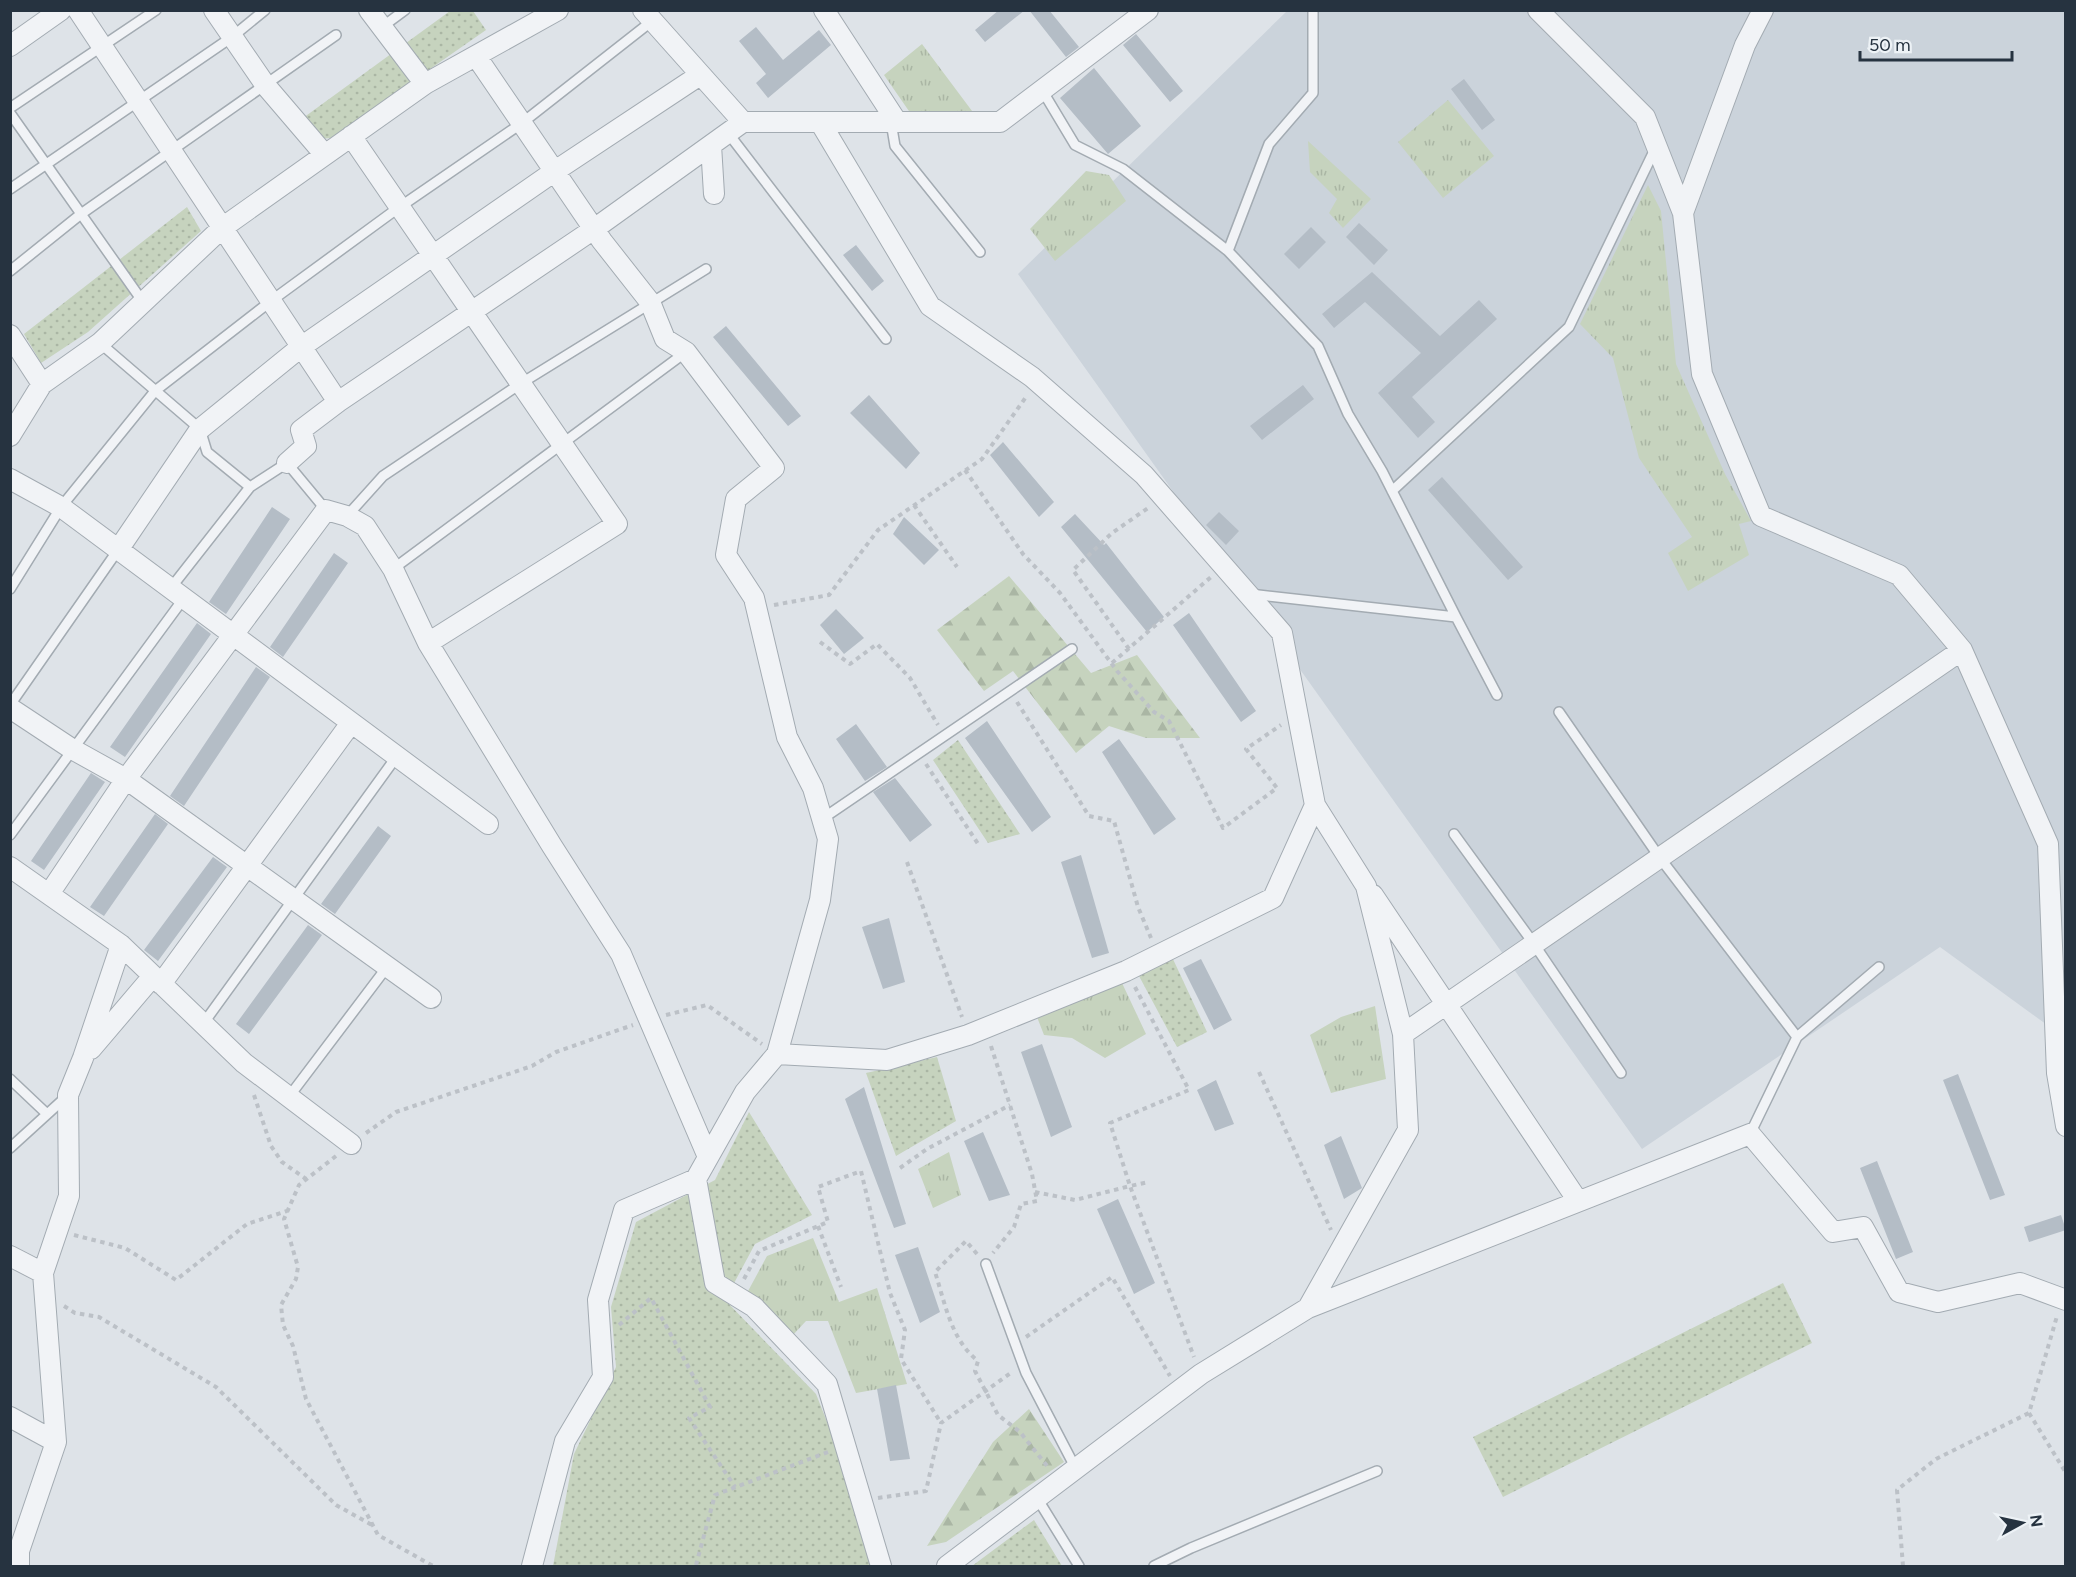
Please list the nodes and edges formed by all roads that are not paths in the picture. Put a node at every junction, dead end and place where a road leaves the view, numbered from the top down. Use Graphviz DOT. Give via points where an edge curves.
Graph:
graph roads {
  1 [pos="61,10"];
  2 [pos="78,10"];
  3 [pos="156,10"];
  4 [pos="214,10"];
  5 [pos="265,10"];
  6 [pos="369,10"];
  7 [pos="405,10"];
  8 [pos="558,10"];
  9 [pos="824,10"];
  10 [pos="1148,10"];
  11 [pos="1313,10"];
  12 [pos="1539,10"];
  13 [pos="1763,10"];
  14 [pos="648,16"];
  15 [pos="526,18"];
  16 [pos="382,27"];
  17 [pos="336,35"];
  18 [pos="232,37"];
  19 [pos="10,46"];
  20 [pos="102,46"];
  21 [pos="476,56"];
  22 [pos="700,75"];
  23 [pos="425,84"];
  24 [pos="266,86"];
  25 [pos="1042,90"];
  26 [pos="138,101"];
  27 [pos="10,108"];
  28 [pos="10,113"];
  29 [pos="820,122"];
  30 [pos="894,122"];
  31 [pos="522,123"];
  32 [pos="736,127"];
  33 [pos="351,136"];
  34 [pos="1657,146"];
  35 [pos="172,151"];
  36 [pos="325,155"];
  37 [pos="46,164"];
  38 [pos="555,171"];
  39 [pos="10,189"];
  40 [pos="714,194"];
  41 [pos="399,207"];
  42 [pos="1683,213"];
  43 [pos="81,214"];
  44 [pos="222,228"];
  45 [pos="594,229"];
  46 [pos="1228,251"];
  47 [pos="980,252"];
  48 [pos="434,257"];
  49 [pos="706,269"];
  50 [pos="10,271"];
  51 [pos="271,301"];
  52 [pos="143,302"];
  53 [pos="650,302"];
  54 [pos="471,312"];
  55 [pos="10,335"];
  56 [pos="885,339"];
  57 [pos="100,343"];
  58 [pos="302,347"];
  59 [pos="686,352"];
  60 [pos="42,384"];
  61 [pos="520,384"];
  62 [pos="155,391"];
  63 [pos="338,402"];
  64 [pos="200,429"];
  65 [pos="10,436"];
  66 [pos="561,443"];
  67 [pos="286,463"];
  68 [pos="10,478"];
  69 [pos="250,487"];
  70 [pos="1392,491"];
  71 [pos="61,507"];
  72 [pos="326,510"];
  73 [pos="347,516"];
  74 [pos="118,550"];
  75 [pos="393,569"];
  76 [pos="10,589"];
  77 [pos="177,593"];
  78 [pos="1248,594"];
  79 [pos="1456,617"];
  80 [pos="233,635"];
  81 [pos="428,643"];
  82 [pos="1072,649"];
  83 [pos="1962,650"];
  84 [pos="1497,694"];
  85 [pos="10,707"];
  86 [pos="1559,712"];
  87 [pos="351,723"];
  88 [pos="72,749"];
  89 [pos="397,756"];
  90 [pos="126,779"];
  91 [pos="1315,805"];
  92 [pos="822,819"];
  93 [pos="488,824"];
  94 [pos="1454,834"];
  95 [pos="10,835"];
  96 [pos="2048,844"];
  97 [pos="2066,855"];
  98 [pos="1660,858"];
  99 [pos="10,867"];
  100 [pos="247,867"];
  101 [pos="1366,886"];
  102 [pos="49,894"];
  103 [pos="292,898"];
  104 [pos="1534,944"];
  105 [pos="121,945"];
  106 [pos="387,967"];
  107 [pos="1879,967"];
  108 [pos="157,980"];
  109 [pos="431,998"];
  110 [pos="1448,1004"];
  111 [pos="202,1025"];
  112 [pos="1403,1034"];
  113 [pos="1797,1037"];
  114 [pos="777,1054"];
  115 [pos="84,1058"];
  116 [pos="1621,1073"];
  117 [pos="10,1079"];
  118 [pos="68,1095"];
  119 [pos="288,1098"];
  120 [pos="47,1114"];
  121 [pos="2066,1126"];
  122 [pos="1750,1134"];
  123 [pos="351,1144"];
  124 [pos="10,1148"];
  125 [pos="708,1157"];
  126 [pos="696,1179"];
  127 [pos="1578,1201"];
  128 [pos="10,1256"];
  129 [pos="986,1264"];
  130 [pos="43,1273"];
  131 [pos="2063,1300"];
  132 [pos="1308,1308"];
  133 [pos="10,1417"];
  134 [pos="56,1442"];
  135 [pos="1076,1468"];
  136 [pos="1377,1471"];
  137 [pos="1037,1498"];
  138 [pos="10,1563"];
  139 [pos="17,1566"];
  140 [pos="532,1566"];
  141 [pos="881,1566"];
  142 [pos="947,1566"];
  143 [pos="1079,1566"];
  144 [pos="1154,1566"];
  1 -- 19 [label="street"];
  2 -- 20 [label="street"];
  3 -- 20 [label="lane"];
  4 -- 18 [label="street"];
  5 -- 18 [label="lane"];
  6 -- 16 [label="street"];
  7 -- 16 [label="lane"];
  8 -- 15 [label="street"];
  9 -- 30 [label="street"];
  10 -- 25 [label="street"];
  11 -- 46 [label="lane" via="1313,93 1269,144"];
  12 -- 34 [label="street" via="1645,117"];
  13 -- 42 [label="street" via="1745,45"];
  14 -- 22 [label="street"];
  14 -- 31 [label="lane"];
  15 -- 21 [label="street"];
  16 -- 23 [label="street"];
  17 -- 24 [label="lane"];
  18 -- 24 [label="street"];
  18 -- 26 [label="lane"];
  20 -- 26 [label="street"];
  20 -- 27 [label="lane"];
  21 -- 23 [label="street"];
  21 -- 31 [label="street"];
  22 -- 32 [label="street"];
  22 -- 38 [label="street"];
  23 -- 33 [label="street"];
  24 -- 35 [label="lane"];
  24 -- 36 [label="street"];
  25 -- 30 [label="street" via="1000,123"];
  25 -- 46 [label="lane" via="1075,145 1123,169"];
  26 -- 35 [label="street"];
  26 -- 37 [label="lane"];
  28 -- 37 [label="lane"];
  29 -- 30 [label="street"];
  29 -- 32 [label="street"];
  29 -- 78 [label="street" via="930,306 1037,381 1144,476"];
  30 -- 47 [label="lane" via="895,146"];
  31 -- 38 [label="street"];
  31 -- 41 [label="lane"];
  32 -- 40 [label="street" via="711,146"];
  32 -- 45 [label="street"];
  32 -- 56 [label="lane"];
  33 -- 36 [label="street"];
  33 -- 41 [label="street"];
  34 -- 42 [label="street"];
  34 -- 70 [label="lane" via="1569,327"];
  35 -- 43 [label="lane"];
  35 -- 44 [label="street"];
  36 -- 44 [label="street"];
  37 -- 39 [label="lane"];
  37 -- 43 [label="lane"];
  38 -- 45 [label="street"];
  38 -- 48 [label="street"];
  41 -- 48 [label="street"];
  41 -- 51 [label="lane"];
  42 -- 83 [label="street" via="1702,374 1761,516 1899,575"];
  43 -- 50 [label="lane"];
  43 -- 52 [label="lane"];
  44 -- 51 [label="street"];
  44 -- 52 [label="street"];
  45 -- 53 [label="street"];
  45 -- 54 [label="street"];
  46 -- 70 [label="lane" via="1318,346 1348,414"];
  48 -- 54 [label="street"];
  48 -- 58 [label="street"];
  49 -- 53 [label="lane"];
  51 -- 58 [label="street"];
  51 -- 62 [label="lane"];
  52 -- 57 [label="street"];
  53 -- 59 [label="street" via="665,339"];
  53 -- 61 [label="lane"];
  54 -- 61 [label="street"];
  54 -- 63 [label="street"];
  55 -- 60 [label="street"];
  57 -- 60 [label="street"];
  57 -- 62 [label="lane"];
  58 -- 63 [label="street"];
  58 -- 64 [label="street"];
  59 -- 66 [label="lane"];
  59 -- 92 [label="street" via="774,468 736,499 726,555 754,598 787,737 813,788"];
  60 -- 65 [label="street"];
  61 -- 66 [label="street"];
  61 -- 73 [label="lane" via="383,476"];
  62 -- 64 [label="lane"];
  62 -- 71 [label="lane"];
  63 -- 67 [label="street" via="301,430 306,446"];
  64 -- 69 [label="lane" via="207,452"];
  64 -- 74 [label="street"];
  66 -- 75 [label="lane"];
  66 -- 81 [label="street" via="617,524"];
  67 -- 69 [label="lane"];
  67 -- 72 [label="lane"];
  68 -- 71 [label="street"];
  69 -- 77 [label="lane"];
  70 -- 79 [label="lane"];
  71 -- 74 [label="street"];
  71 -- 76 [label="lane"];
  72 -- 73 [label="street"];
  72 -- 80 [label="street"];
  73 -- 75 [label="street" via="365,526"];
  74 -- 77 [label="street"];
  74 -- 85 [label="lane"];
  75 -- 81 [label="street"];
  77 -- 80 [label="street"];
  77 -- 88 [label="lane"];
  78 -- 79 [label="lane"];
  78 -- 91 [label="street" via="1282,633"];
  79 -- 84 [label="lane"];
  80 -- 87 [label="street"];
  80 -- 90 [label="street"];
  81 -- 125 [label="street" via="621,954"];
  82 -- 92 [label="lane"];
  83 -- 96 [label="street"];
  83 -- 98 [label="street"];
  85 -- 88 [label="street"];
  86 -- 98 [label="lane"];
  87 -- 89 [label="street"];
  87 -- 100 [label="street"];
  88 -- 90 [label="street"];
  88 -- 95 [label="lane"];
  89 -- 93 [label="street"];
  89 -- 103 [label="lane"];
  90 -- 100 [label="street"];
  90 -- 102 [label="street"];
  91 -- 101 [label="street"];
  91 -- 114 [label="street" via="1273,898 1126,970 968,1035 887,1060"];
  92 -- 114 [label="street" via="828,839 820,900"];
  94 -- 104 [label="lane"];
  96 -- 97 [label="street"];
  96 -- 121 [label="street" via="2057,1073"];
  98 -- 104 [label="street"];
  98 -- 113 [label="lane"];
  99 -- 102 [label="street"];
  100 -- 103 [label="street"];
  100 -- 108 [label="street"];
  101 -- 110 [label="street"];
  101 -- 112 [label="street"];
  102 -- 105 [label="street"];
  103 -- 106 [label="street"];
  103 -- 111 [label="lane"];
  104 -- 110 [label="street"];
  104 -- 116 [label="lane"];
  105 -- 108 [label="street"];
  105 -- 115 [label="street"];
  106 -- 109 [label="street"];
  106 -- 119 [label="lane"];
  107 -- 113 [label="lane"];
  108 -- 111 [label="street"];
  108 -- 115 [label="street"];
  110 -- 112 [label="street"];
  110 -- 127 [label="street"];
  111 -- 119 [label="street"];
  112 -- 132 [label="street" via="1407,1130"];
  113 -- 122 [label="lane"];
  114 -- 125 [label="street" via="745,1092"];
  115 -- 118 [label="street"];
  117 -- 120 [label="lane"];
  118 -- 120 [label="lane"];
  118 -- 130 [label="street" via="69,1196"];
  119 -- 123 [label="street"];
  120 -- 124 [label="lane"];
  122 -- 127 [label="street"];
  122 -- 131 [label="street" via="1833,1232 1863,1227 1899,1292 1938,1302 2020,1283"];
  125 -- 126 [label="street"];
  126 -- 140 [label="street" via="624,1210 598,1300 603,1377 565,1441"];
  126 -- 141 [label="street" via="715,1283 754,1307 827,1384"];
  127 -- 132 [label="street"];
  128 -- 130 [label="street"];
  129 -- 135 [label="lane" via="1023,1364"];
  130 -- 134 [label="street"];
  132 -- 135 [label="street" via="1201,1374"];
  133 -- 134 [label="street"];
  134 -- 139 [label="street"];
  135 -- 137 [label="street"];
  136 -- 144 [label="lane"];
  137 -- 142 [label="street"];
  137 -- 143 [label="lane"];
  138 -- 139 [label="street"];
}
